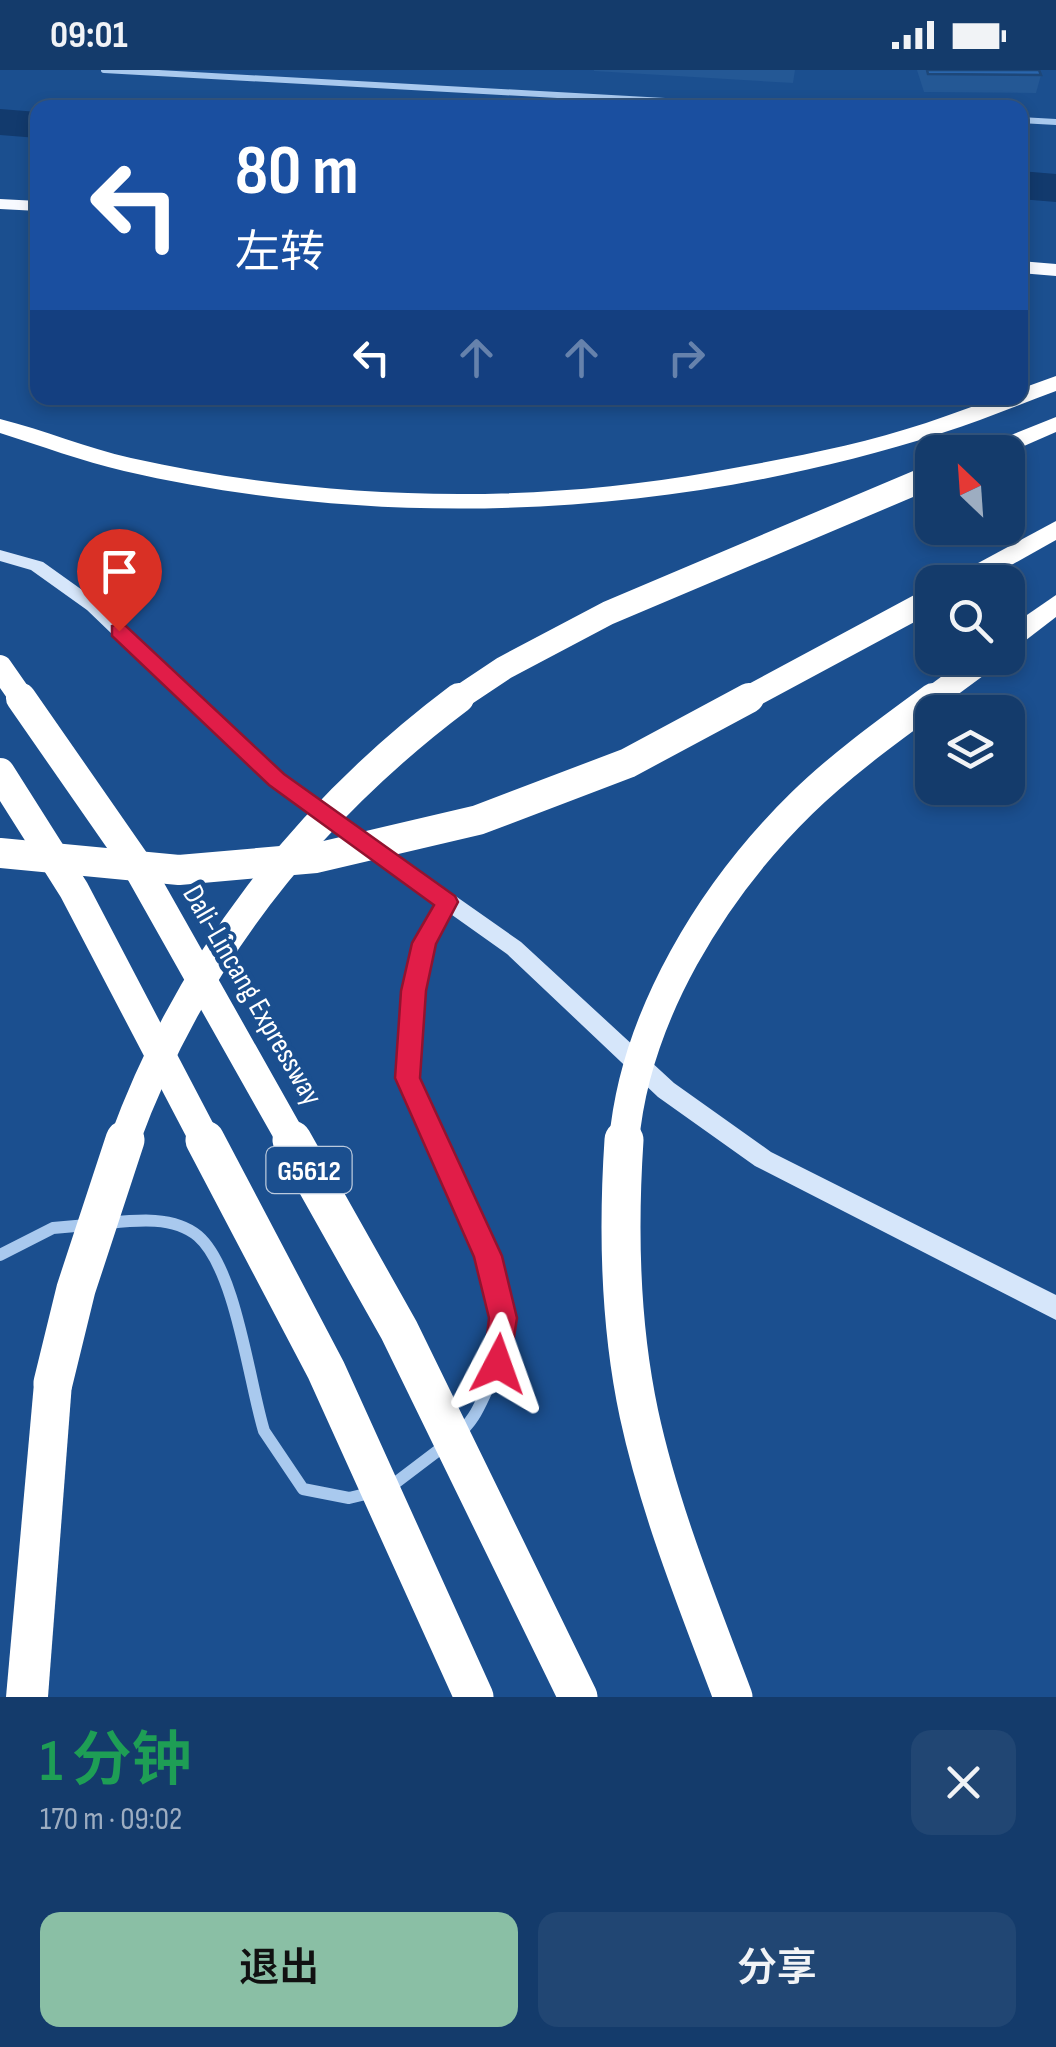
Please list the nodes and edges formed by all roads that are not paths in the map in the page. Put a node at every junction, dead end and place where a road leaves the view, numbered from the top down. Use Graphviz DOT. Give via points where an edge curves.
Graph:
graph roads {
  1 [pos="104,70"];
  2 [pos="648,100"];
  3 [pos="1028,120"];
  4 [pos="1056,122"];
  5 [pos="0,204"];
  6 [pos="30,206"];
  7 [pos="1028,268"];
  8 [pos="1056,270"];
  9 [pos="1056,383"];
  10 [pos="1028,394"];
  11 [pos="999,405"];
  12 [pos="1056,424"];
  13 [pos="0,426"];
  14 [pos="1025,437"];
  15 [pos="915,483"];
  16 [pos="1056,529"];
  17 [pos="0,555"];
  18 [pos="993,565"];
  19 [pos="1056,604"];
  20 [pos="915,608"];
  21 [pos="1025,629"];
  22 [pos="0,667"];
  23 [pos="965,675"];
  24 [pos="0,773"];
  25 [pos="0,854"];
  26 [pos="447,902"];
  27 [pos="0,1255"];
  28 [pos="1056,1308"];
  29 [pos="27,1697"];
  30 [pos="474,1697"];
  31 [pos="578,1697"];
  32 [pos="733,1697"];
  1 -- 2 [label="street"];
  3 -- 4 [label="street"];
  5 -- 6 [label="highway"];
  7 -- 8 [label="highway"];
  9 -- 10 [label="highway"];
  11 -- 13 [label="highway" via="828,460 704,484 510,500 394,499 190,478"];
  12 -- 14 [label="highway"];
  15 -- 29 [label="highway, bridge" via="693,574 501,670 346,792 220,941 176,1016 79,1269 53,1383"];
  16 -- 18 [label="highway"];
  17 -- 26 [label="main road" via="37,566 92,606 276,780"];
  19 -- 21 [label="highway"];
  20 -- 25 [label="highway, bridge" via="628,763 478,820 316,858 179,870"];
  22 -- 31 [label="highway, Dali-Lincang Expressway / G5612, bridge" via="134,862 399,1330"];
  23 -- 32 [label="highway, bridge" via="802,802 758,852 673,980 626,1120 624,1322 642,1429 681,1560"];
  24 -- 30 [label="highway, G5612, bridge" via="74,890 326,1370"];
  26 -- 27 [label="street" via="424,943 408,1078 488,1256 503,1318 498,1364 472,1423 394,1486 349,1498 303,1489 265,1434 240,1329 201,1238 145,1219 53,1228"];
  26 -- 28 [label="main road" via="514,948 666,1090 763,1159"];
}
